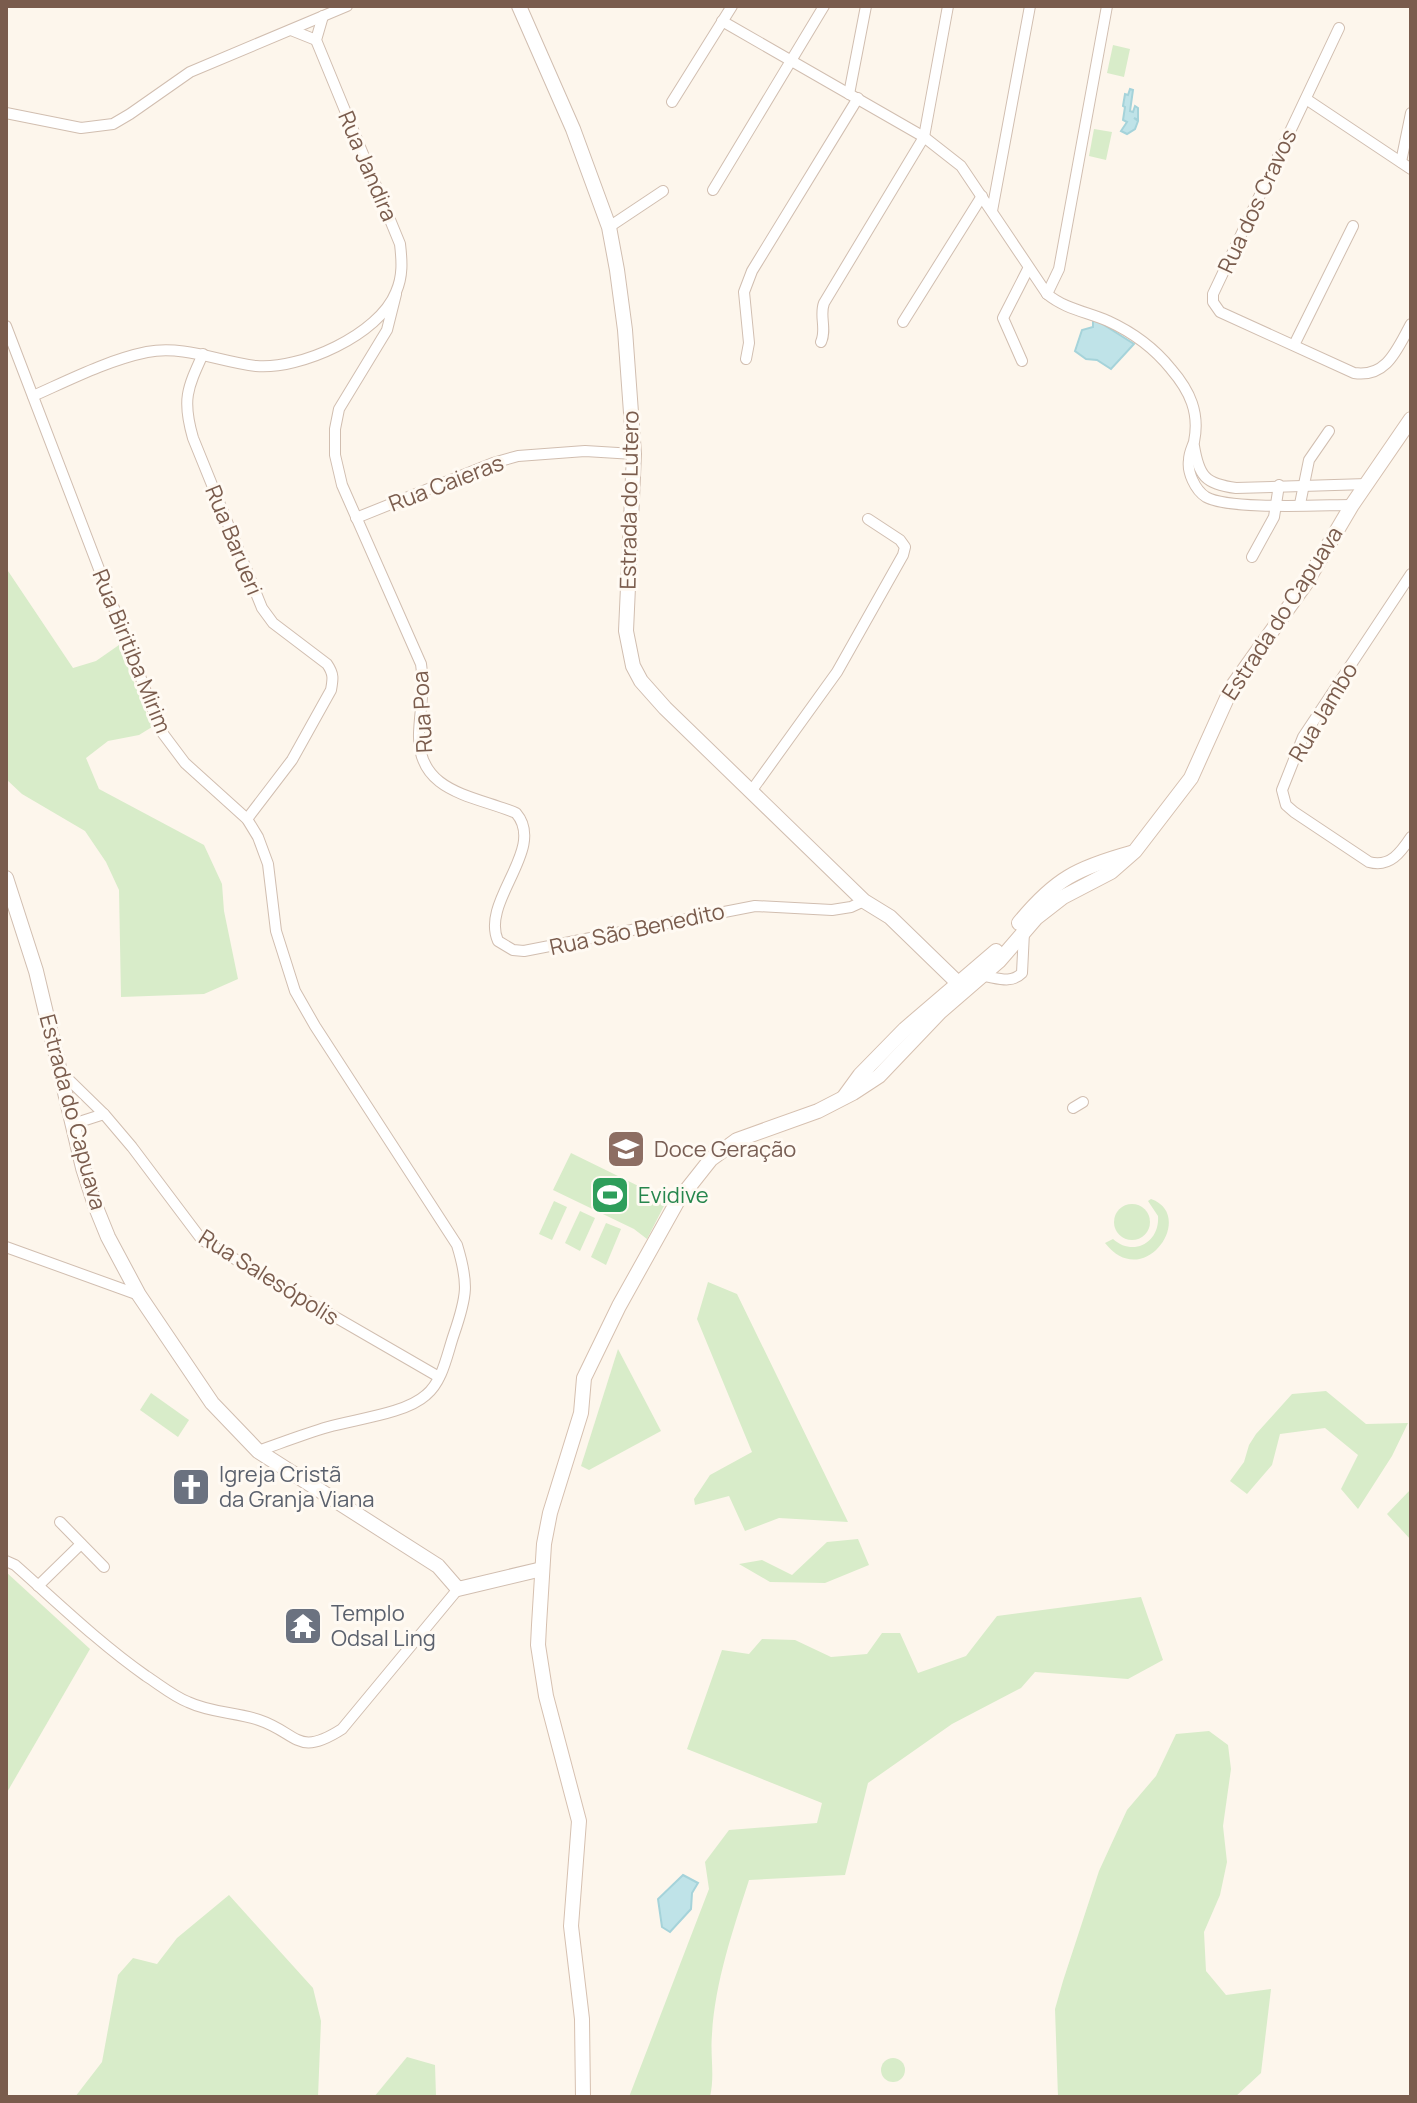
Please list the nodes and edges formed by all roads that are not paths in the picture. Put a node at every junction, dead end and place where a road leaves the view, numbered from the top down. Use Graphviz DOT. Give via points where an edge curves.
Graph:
graph roads {
  1 [pos="347,6"];
  2 [pos="519,6"];
  3 [pos="732,6"];
  4 [pos="824,6"];
  5 [pos="866,6"];
  6 [pos="948,6"];
  7 [pos="1030,6"];
  8 [pos="1107,6"];
  9 [pos="323,16"];
  10 [pos="722,21"];
  11 [pos="1339,28"];
  12 [pos="291,30"];
  13 [pos="316,40"];
  14 [pos="791,60"];
  15 [pos="854,96"];
  16 [pos="1306,99"];
  17 [pos="672,102"];
  18 [pos="6,113"];
  19 [pos="1411,113"];
  20 [pos="924,137"];
  21 [pos="1406,166"];
  22 [pos="713,190"];
  23 [pos="663,191"];
  24 [pos="982,196"];
  25 [pos="992,211"];
  26 [pos="1353,226"];
  27 [pos="609,227"];
  28 [pos="1028,269"];
  29 [pos="396,294"];
  30 [pos="1047,294"];
  31 [pos="903,322"];
  32 [pos="372,324"];
  33 [pos="1411,324"];
  34 [pos="6,326"];
  35 [pos="387,330"];
  36 [pos="821,342"];
  37 [pos="1294,345"];
  38 [pos="203,354"];
  39 [pos="746,359"];
  40 [pos="1022,361"];
  41 [pos="33,396"];
  42 [pos="1411,419"];
  43 [pos="1329,431"];
  44 [pos="1193,444"];
  45 [pos="634,454"];
  46 [pos="1367,484"];
  47 [pos="1279,485"];
  48 [pos="1302,485"];
  49 [pos="1262,486"];
  50 [pos="1260,504"];
  51 [pos="1278,504"];
  52 [pos="1300,504"];
  53 [pos="1352,505"];
  54 [pos="356,518"];
  55 [pos="868,519"];
  56 [pos="1252,557"];
  57 [pos="1411,574"];
  58 [pos="752,790"];
  59 [pos="247,819"];
  60 [pos="1411,837"];
  61 [pos="1135,851"];
  62 [pos="519,859"];
  63 [pos="1069,875"];
  64 [pos="6,878"];
  65 [pos="1077,889"];
  66 [pos="864,901"];
  67 [pos="1024,932"];
  68 [pos="984,976"];
  69 [pos="956,986"];
  70 [pos="880,1065"];
  71 [pos="63,1074"];
  72 [pos="104,1114"];
  73 [pos="73,1124"];
  74 [pos="6,1247"];
  75 [pos="139,1295"];
  76 [pos="439,1377"];
  77 [pos="258,1451"];
  78 [pos="60,1522"];
  79 [pos="81,1544"];
  80 [pos="6,1561"];
  81 [pos="104,1567"];
  82 [pos="542,1569"];
  83 [pos="38,1586"];
  84 [pos="458,1589"];
  85 [pos="583,2097"];
  1 -- 9 [label="street"];
  2 -- 27 [label="main road, Estrada do Lutero"];
  3 -- 10 [label="street"];
  4 -- 14 [label="street"];
  5 -- 15 [label="street"];
  6 -- 20 [label="street"];
  7 -- 25 [label="street"];
  8 -- 30 [label="street" via="1059,269"];
  9 -- 12 [label="street"];
  9 -- 13 [label="street"];
  10 -- 14 [label="street"];
  10 -- 17 [label="street"];
  11 -- 16 [label="street, Rua dos Cravos"];
  12 -- 13 [label="street"];
  12 -- 18 [label="street" via="190,72 113,124 81,128"];
  13 -- 29 [label="street, Rua Jandira" via="400,244"];
  14 -- 15 [label="street"];
  14 -- 22 [label="street"];
  15 -- 20 [label="street"];
  15 -- 39 [label="street" via="752,271 744,301"];
  16 -- 21 [label="street"];
  16 -- 37 [label="street, Rua dos Cravos" via="1213,294 1220,312"];
  19 -- 21 [label="street"];
  20 -- 24 [label="street" via="961,166"];
  20 -- 36 [label="street" via="824,303"];
  23 -- 27 [label="street"];
  24 -- 25 [label="street"];
  24 -- 31 [label="street"];
  25 -- 28 [label="street"];
  26 -- 37 [label="street"];
  27 -- 45 [label="main road, Estrada do Lutero" via="625,330"];
  28 -- 30 [label="street"];
  28 -- 40 [label="street" via="1003,318"];
  29 -- 32 [label="street"];
  29 -- 35 [label="street, Rua Jandira"];
  30 -- 44 [label="street" via="1065,307 1126,330 1150,347 1188,391 1195,408"];
  32 -- 35 [label="street"];
  32 -- 38 [label="street" via="331,349 284,365 258,366"];
  33 -- 37 [label="street, Rua dos Cravos" via="1386,366 1366,375"];
  34 -- 41 [label="street, Rua Biritiba Mirim"];
  35 -- 54 [label="street, Rua Jandira" via="339,409 335,429 342,485"];
  38 -- 41 [label="street" via="149,351"];
  38 -- 59 [label="street, Rua Barueri" via="186,399 193,438 255,593 273,623 327,664 333,679 292,760"];
  41 -- 59 [label="street, Rua Biritiba Mirim" via="161,731 185,763"];
  42 -- 46 [label="main road, Estrada do Capuava"];
  43 -- 48 [label="street" via="1309,460"];
  44 -- 49 [label="street" via="1197,465 1210,482"];
  44 -- 50 [label="street" via="1189,465 1200,492 1228,504"];
  45 -- 54 [label="street, Rua Caieras" via="518,456"];
  45 -- 58 [label="main road, Estrada do Lutero" via="626,631 633,666 665,708"];
  46 -- 48 [label="street"];
  46 -- 53 [label="main road, Estrada do Capuava"];
  47 -- 48 [label="street"];
  47 -- 49 [label="street"];
  47 -- 51 [label="street"];
  48 -- 52 [label="street"];
  49 -- 50 [label="street"];
  50 -- 51 [label="street"];
  51 -- 52 [label="street"];
  51 -- 56 [label="street"];
  52 -- 53 [label="street"];
  53 -- 61 [label="main road, Estrada do Capuava" via="1306,583 1232,687 1191,778"];
  54 -- 62 [label="street, Rua Poa" via="421,664 419,748 425,765 448,788 516,813 525,829"];
  55 -- 58 [label="street" via="900,540 903,555 837,672"];
  57 -- 60 [label="street, Rua Jambo" via="1303,737 1282,790 1294,812 1369,862 1393,859"];
  58 -- 66 [label="main road, Estrada do Lutero"];
  59 -- 76 [label="street, Rua Biritiba Mirim" via="268,864 276,931 295,991 457,1245 467,1286"];
  61 -- 63 [label="main road, Estrada do Capuava"];
  61 -- 65 [label="main road, Estrada do Capuava" via="1111,872"];
  62 -- 66 [label="street, Rua São Benedito" via="493,924 498,941 513,950 755,906 832,910"];
  63 -- 65 [label="main road" via="1077,879"];
  63 -- 69 [label="main road, Estrada do Capuava"];
  64 -- 71 [label="main road, Estrada do Capuava"];
  65 -- 67 [label="main road, Estrada do Capuava"];
  66 -- 69 [label="main road, Estrada do Lutero" via="890,917"];
  67 -- 68 [label="main road, Estrada do Capuava"];
  67 -- 68 [label="street" via="1022,973 1011,980"];
  68 -- 70 [label="main road, Estrada do Capuava"];
  69 -- 70 [label="main road, Estrada do Capuava" via="905,1029"];
  70 -- 82 [label="main road, Estrada do Capuava" via="863,1087 818,1111 724,1148 677,1202 584,1378 581,1413 550,1513"];
  71 -- 72 [label="street, Rua Salesópolis"];
  71 -- 73 [label="main road, Estrada do Capuava"];
  72 -- 73 [label="street"];
  72 -- 76 [label="street, Rua Salesópolis" via="202,1240"];
  73 -- 75 [label="main road, Estrada do Capuava" via="95,1205"];
  74 -- 75 [label="street"];
  75 -- 77 [label="main road, Estrada do Capuava" via="212,1403"];
  76 -- 77 [label="street" via="417,1402"];
  77 -- 84 [label="main road, Estrada do Capuava" via="438,1566"];
  78 -- 79 [label="street"];
  79 -- 81 [label="street"];
  79 -- 83 [label="street"];
  80 -- 83 [label="street"];
  82 -- 84 [label="main road"];
  82 -- 85 [label="main road, Estrada do Capuava" via="540,1662 579,1821 571,1926 582,2019"];
  83 -- 84 [label="street" via="98,1640 187,1702 263,1721 293,1740 312,1743 342,1729"];
}
